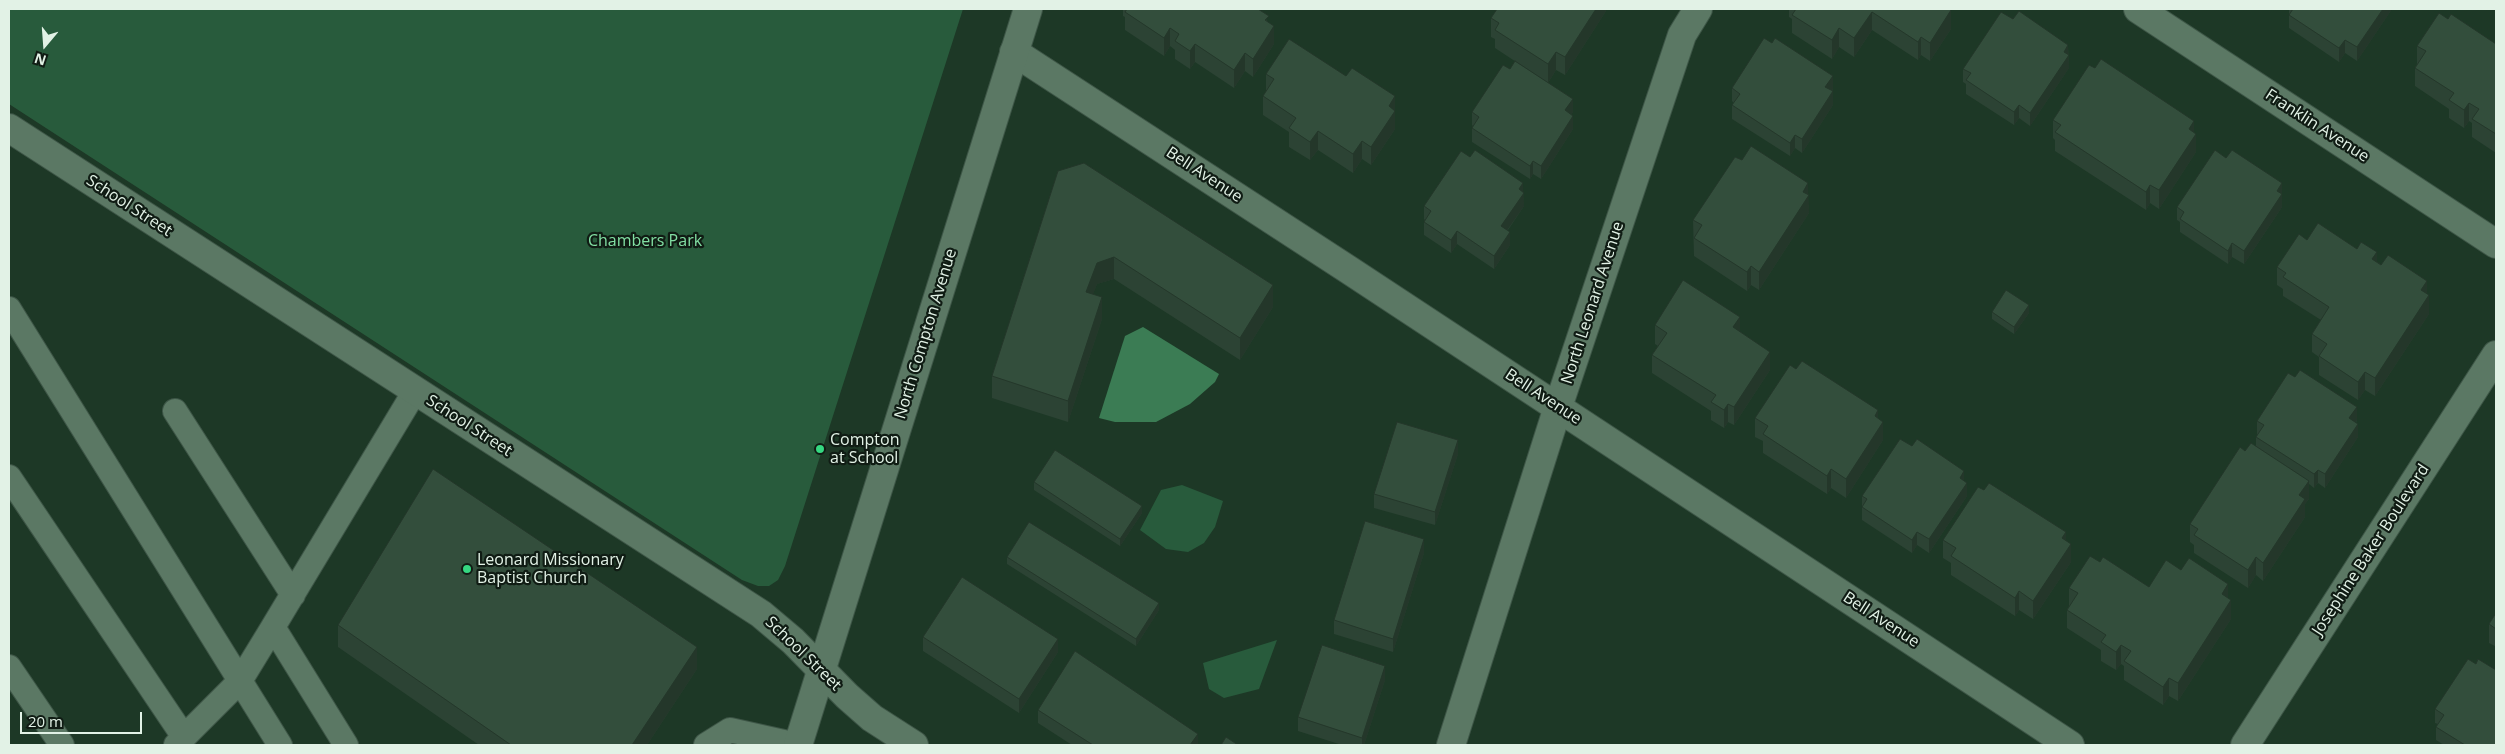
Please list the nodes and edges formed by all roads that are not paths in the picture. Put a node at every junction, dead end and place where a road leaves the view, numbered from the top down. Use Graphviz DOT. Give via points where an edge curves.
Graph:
graph roads {
  1 [pos="1028,9"];
  2 [pos="1698,9"];
  3 [pos="2138,9"];
  4 [pos="1014,52"];
  5 [pos="9,128"];
  6 [pos="2496,244"];
  7 [pos="9,309"];
  8 [pos="2496,355"];
  9 [pos="415,391"];
  10 [pos="1558,407"];
  11 [pos="175,411"];
  12 [pos="9,477"];
  13 [pos="293,595"];
  14 [pos="273,627"];
  15 [pos="9,667"];
  16 [pos="822,671"];
  17 [pos="240,681"];
  18 [pos="180,741"];
  19 [pos="62,745"];
  20 [pos="280,745"];
  21 [pos="346,745"];
  22 [pos="706,745"];
  23 [pos="798,745"];
  24 [pos="914,745"];
  25 [pos="1451,745"];
  26 [pos="2070,745"];
  27 [pos="2245,745"];
  1 -- 4 [label="street, North Compton Avenue"];
  2 -- 10 [label="street, North Leonard Avenue" via="1682,35"];
  3 -- 6 [label="street, Franklin Avenue"];
  4 -- 10 [label="street, Bell Avenue"];
  4 -- 16 [label="street, North Compton Avenue"];
  5 -- 9 [label="street, School Street"];
  7 -- 17 [label="lane"];
  8 -- 27 [label="street, Josephine Baker Boulevard"];
  9 -- 13 [label="lane"];
  9 -- 16 [label="street, School Street" via="761,614"];
  10 -- 25 [label="street, North Leonard Avenue"];
  10 -- 26 [label="street, Bell Avenue"];
  11 -- 13 [label="lane"];
  12 -- 18 [label="lane"];
  13 -- 14 [label="lane"];
  14 -- 17 [label="lane"];
  14 -- 21 [label="lane"];
  15 -- 19 [label="lane"];
  16 -- 23 [label="street, North Compton Avenue"];
  16 -- 24 [label="street, School Street" via="872,718"];
  17 -- 18 [label="lane"];
  17 -- 20 [label="lane"];
  22 -- 23 [label="lane" via="730,730"];
}
